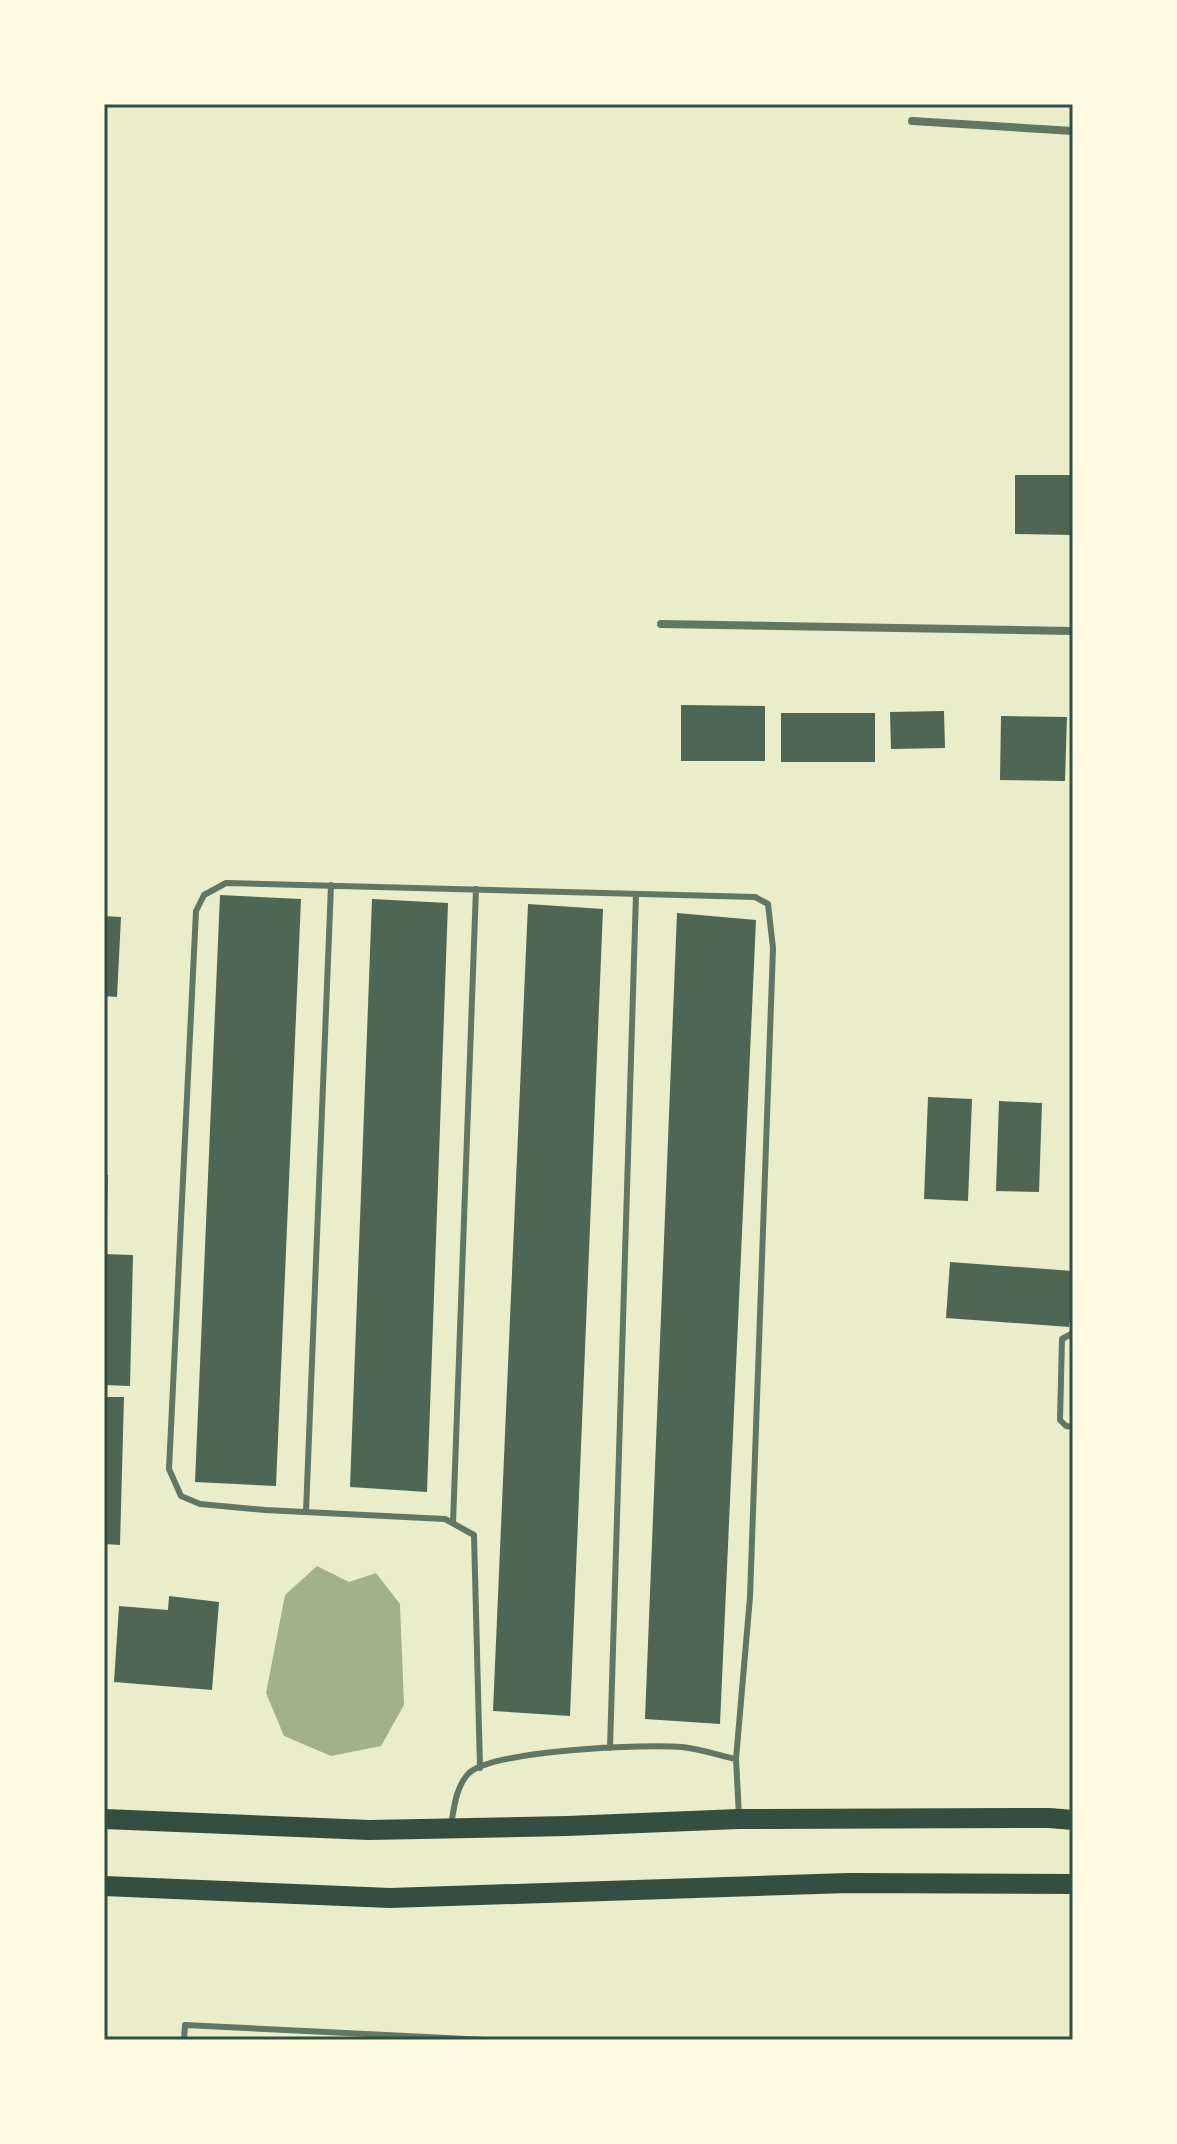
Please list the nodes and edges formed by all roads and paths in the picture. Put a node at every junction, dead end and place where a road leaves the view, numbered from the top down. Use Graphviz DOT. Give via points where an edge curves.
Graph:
graph roads {
  1 [pos="912,121"];
  2 [pos="1073,131"];
  3 [pos="661,624"];
  4 [pos="1073,631"];
  5 [pos="331,885"];
  6 [pos="476,889"];
  7 [pos="636,894"];
  8 [pos="1073,1333"];
  9 [pos="1073,1427"];
  10 [pos="306,1512"];
  11 [pos="453,1523"];
  12 [pos="610,1748"];
  13 [pos="736,1759"];
  14 [pos="480,1768"];
  15 [pos="104,1819"];
  16 [pos="739,1819"];
  17 [pos="1073,1820"];
  18 [pos="450,1828"];
  19 [pos="1073,1884"];
  20 [pos="104,1886"];
  21 [pos="184,2040"];
  22 [pos="487,2040"];
  1 -- 2 [label="street"];
  3 -- 4 [label="street"];
  5 -- 6 [label="lane"];
  5 -- 10 [label="lane"];
  5 -- 10 [label="lane" via="226,883 204,895 196,911 169,1469 181,1496 200,1504"];
  6 -- 7 [label="lane"];
  6 -- 11 [label="lane"];
  7 -- 12 [label="lane"];
  7 -- 13 [label="lane" via="755,897 768,904 772,933 750,1597"];
  8 -- 9 [label="lane" via="1062,1339 1060,1420"];
  10 -- 11 [label="lane"];
  11 -- 14 [label="lane" via="474,1535"];
  12 -- 13 [label="lane" via="683,1747"];
  12 -- 14 [label="lane" via="501,1760"];
  13 -- 16 [label="lane"];
  14 -- 18 [label="lane" via="470,1772 457,1793"];
  15 -- 18 [label="main road" via="369,1830"];
  16 -- 17 [label="main road"];
  16 -- 18 [label="main road"];
  19 -- 20 [label="main road" via="849,1883 390,1898"];
  21 -- 22 [label="lane" via="185,2025"];
}
